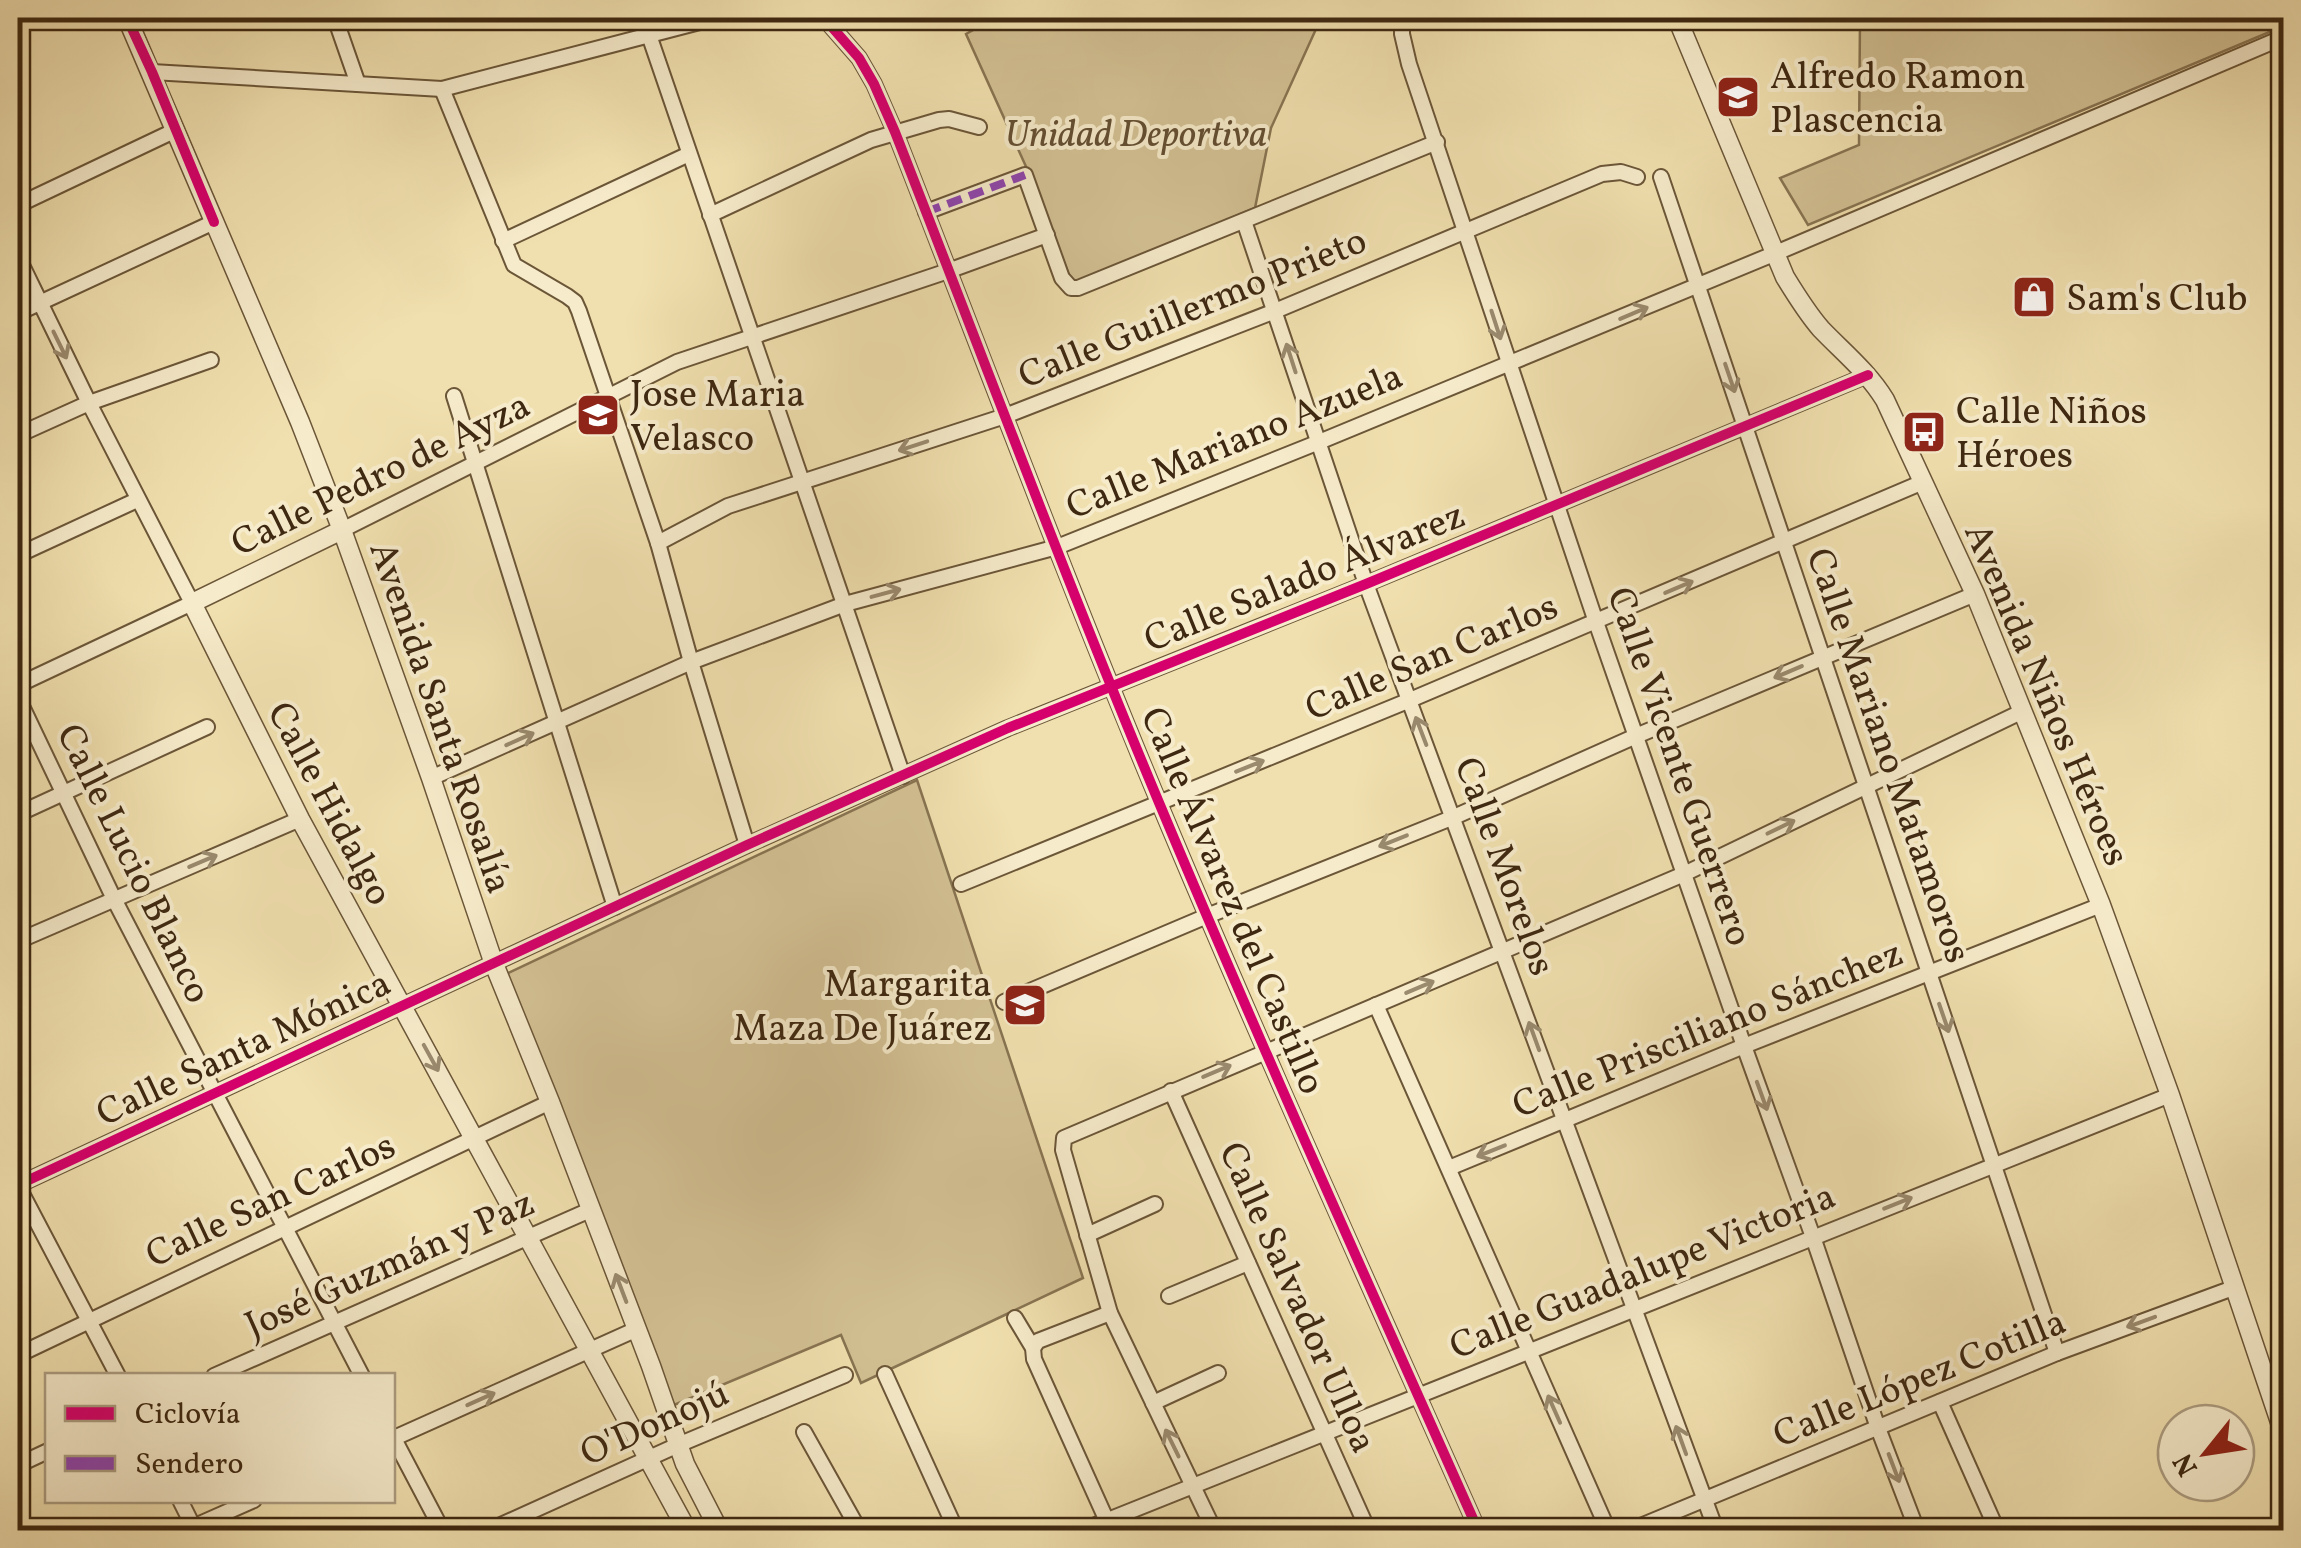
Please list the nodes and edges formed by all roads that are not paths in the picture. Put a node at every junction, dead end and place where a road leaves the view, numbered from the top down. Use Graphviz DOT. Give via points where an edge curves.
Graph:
graph roads {
  1 [pos="127,18"];
  2 [pos="335,18"];
  3 [pos="715,18"];
  4 [pos="824,18"];
  5 [pos="1402,18"];
  6 [pos="1676,18"];
  7 [pos="649,35"];
  8 [pos="2284,37"];
  9 [pos="152,72"];
  10 [pos="358,84"];
  11 [pos="442,89"];
  12 [pos="979,128"];
  13 [pos="176,130"];
  14 [pos="895,132"];
  15 [pos="1437,142"];
  16 [pos="690,154"];
  17 [pos="1637,177"];
  18 [pos="1661,177"];
  19 [pos="18,205"];
  20 [pos="926,212"];
  21 [pos="710,215"];
  22 [pos="1244,221"];
  23 [pos="214,222"];
  24 [pos="1465,233"];
  25 [pos="1047,235"];
  26 [pos="503,241"];
  27 [pos="1776,254"];
  28 [pos="18,257"];
  29 [pos="948,271"];
  30 [pos="1698,286"];
  31 [pos="39,303"];
  32 [pos="1275,311"];
  33 [pos="18,313"];
  34 [pos="752,336"];
  35 [pos="211,360"];
  36 [pos="1509,364"];
  37 [pos="1868,375"];
  38 [pos="454,396"];
  39 [pos="608,396"];
  40 [pos="89,404"];
  41 [pos="1005,416"];
  42 [pos="1746,426"];
  43 [pos="18,435"];
  44 [pos="1319,442"];
  45 [pos="476,463"];
  46 [pos="804,482"];
  47 [pos="1923,482"];
  48 [pos="138,500"];
  49 [pos="1557,505"];
  50 [pos="342,530"];
  51 [pos="1784,542"];
  52 [pos="658,543"];
  53 [pos="1057,546"];
  54 [pos="18,556"];
  55 [pos="1366,584"];
  56 [pos="1975,594"];
  57 [pos="192,603"];
  58 [pos="845,604"];
  59 [pos="1596,622"];
  60 [pos="1823,658"];
  61 [pos="691,662"];
  62 [pos="18,684"];
  63 [pos="1112,687"];
  64 [pos="18,698"];
  65 [pos="1410,700"];
  66 [pos="2022,712"];
  67 [pos="556,723"];
  68 [pos="207,728"];
  69 [pos="1636,736"];
  70 [pos="903,776"];
  71 [pos="430,778"];
  72 [pos="1866,786"];
  73 [pos="63,793"];
  74 [pos="1160,803"];
  75 [pos="18,814"];
  76 [pos="1454,817"];
  77 [pos="300,819"];
  78 [pos="747,845"];
  79 [pos="1684,874"];
  80 [pos="961,884"];
  81 [pos="114,899"];
  82 [pos="2101,905"];
  83 [pos="614,907"];
  84 [pos="1207,916"];
  85 [pos="18,942"];
  86 [pos="1504,952"];
  87 [pos="494,964"];
  88 [pos="1929,973"];
  89 [pos="1004,1002"];
  90 [pos="1376,1005"];
  91 [pos="402,1006"];
  92 [pos="1744,1046"];
  93 [pos="1265,1052"];
  94 [pos="1171,1091"];
  95 [pos="215,1092"];
  96 [pos="2170,1095"];
  97 [pos="550,1102"];
  98 [pos="1565,1122"];
  99 [pos="474,1138"];
  100 [pos="1994,1165"];
  101 [pos="1449,1168"];
  102 [pos="18,1186"];
  103 [pos="1155,1204"];
  104 [pos="590,1210"];
  105 [pos="285,1228"];
  106 [pos="1088,1235"];
  107 [pos="1814,1237"];
  108 [pos="529,1238"];
  109 [pos="1248,1263"];
  110 [pos="2233,1288"];
  111 [pos="1168,1296"];
  112 [pos="1633,1309"];
  113 [pos="1110,1312"];
  114 [pos="1015,1318"];
  115 [pos="89,1320"];
  116 [pos="334,1323"];
  117 [pos="636,1328"];
  118 [pos="1033,1348"];
  119 [pos="590,1350"];
  120 [pos="1528,1351"];
  121 [pos="2056,1353"];
  122 [pos="18,1354"];
  123 [pos="116,1373"];
  124 [pos="221,1373"];
  125 [pos="360,1373"];
  126 [pos="1218,1373"];
  127 [pos="885,1374"];
  128 [pos="845,1375"];
  129 [pos="1418,1395"];
  130 [pos="1940,1402"];
  131 [pos="1153,1403"];
  132 [pos="1878,1428"];
  133 [pos="804,1432"];
  134 [pos="1324,1432"];
  135 [pos="2284,1434"];
  136 [pos="395,1436"];
  137 [pos="395,1441"];
  138 [pos="678,1445"];
  139 [pos="45,1452"];
  140 [pos="649,1458"];
  141 [pos="18,1464"];
  142 [pos="1192,1486"];
  143 [pos="1704,1500"];
  144 [pos="181,1503"];
  145 [pos="248,1503"];
  146 [pos="1109,1526"];
  147 [pos="194,1529"];
  148 [pos="442,1530"];
  149 [pos="490,1530"];
  150 [pos="687,1530"];
  151 [pos="720,1530"];
  152 [pos="860,1530"];
  153 [pos="956,1530"];
  154 [pos="1083,1530"];
  155 [pos="1214,1530"];
  156 [pos="1368,1530"];
  157 [pos="1478,1530"];
  158 [pos="1608,1530"];
  159 [pos="1631,1530"];
  160 [pos="1716,1530"];
  161 [pos="1917,1530"];
  162 [pos="1998,1530"];
  1 -- 9 [label="street, Avenida Santa Rosalía"];
  2 -- 10 [label="street"];
  3 -- 7 [label="street"];
  4 -- 14 [label="street, Calle Álvarez del Castillo" via="859,58"];
  5 -- 15 [label="street, Calle Vicente Guerrero" via="1405,49"];
  6 -- 27 [label="street, Avenida Niños Héroes"];
  7 -- 11 [label="street"];
  7 -- 16 [label="street"];
  8 -- 27 [label="street, Calle Mariano Azuela"];
  9 -- 10 [label="street"];
  9 -- 13 [label="street, Avenida Santa Rosalía"];
  10 -- 11 [label="street"];
  11 -- 26 [label="street"];
  12 -- 14 [label="street" via="948,119"];
  13 -- 19 [label="street"];
  13 -- 23 [label="street, Avenida Santa Rosalía"];
  14 -- 20 [label="street, Calle Álvarez del Castillo"];
  14 -- 21 [label="street"];
  15 -- 22 [label="street"];
  15 -- 24 [label="street, Calle Vicente Guerrero"];
  16 -- 21 [label="street"];
  16 -- 26 [label="street"];
  17 -- 24 [label="street, Calle Guillermo Prieto" via="1602,174"];
  18 -- 30 [label="street, Calle Mariano Matamoros"];
  20 -- 25 [label="street" via="1025,174"];
  20 -- 29 [label="street, Calle Álvarez del Castillo"];
  21 -- 34 [label="street"];
  22 -- 25 [label="street" via="1071,288"];
  22 -- 32 [label="street, Calle Morelos"];
  23 -- 31 [label="street"];
  23 -- 50 [label="street, Avenida Santa Rosalía"];
  24 -- 32 [label="street, Calle Guillermo Prieto"];
  24 -- 36 [label="street, Calle Vicente Guerrero, one-way"];
  25 -- 29 [label="street, Calle Pedro de Ayza"];
  26 -- 39 [label="street" via="514,265 575,302"];
  27 -- 30 [label="street, Calle Mariano Azuela"];
  27 -- 37 [label="street, Avenida Niños Héroes" via="1800,304"];
  28 -- 31 [label="street, Calle Hidalgo"];
  29 -- 34 [label="street, Calle Pedro de Ayza"];
  29 -- 41 [label="street, Calle Álvarez del Castillo"];
  36 -- 30 [label="street, Calle Mariano Azuela, one-way"];
  30 -- 42 [label="street, Calle Mariano Matamoros, one-way"];
  31 -- 33 [label="street"];
  31 -- 40 [label="street, Calle Hidalgo, one-way"];
  32 -- 41 [label="street, Calle Guillermo Prieto"];
  44 -- 32 [label="street, Calle Morelos, one-way"];
  34 -- 39 [label="street, Calle Pedro de Ayza"];
  34 -- 46 [label="street"];
  35 -- 40 [label="street"];
  36 -- 44 [label="street, Calle Mariano Azuela"];
  36 -- 49 [label="street, Calle Vicente Guerrero"];
  37 -- 42 [label="street, Calle Salado Álvarez"];
  37 -- 47 [label="street, Avenida Niños Héroes"];
  38 -- 45 [label="street"];
  39 -- 45 [label="street, Calle Pedro de Ayza"];
  39 -- 52 [label="street"];
  40 -- 43 [label="street"];
  40 -- 48 [label="street, Calle Hidalgo"];
  41 -- 46 [label="street, Calle Guillermo Prieto, one-way"];
  41 -- 53 [label="street, Calle Álvarez del Castillo"];
  42 -- 49 [label="street, Calle Salado Álvarez"];
  42 -- 51 [label="street, Calle Mariano Matamoros"];
  44 -- 53 [label="street, Calle Mariano Azuela"];
  44 -- 55 [label="street, Calle Morelos"];
  45 -- 50 [label="street, Calle Pedro de Ayza"];
  45 -- 67 [label="street"];
  46 -- 52 [label="street, Calle Guillermo Prieto" via="728,506"];
  46 -- 58 [label="street"];
  47 -- 51 [label="street, Calle San Carlos"];
  47 -- 56 [label="street, Avenida Niños Héroes"];
  48 -- 54 [label="street"];
  48 -- 57 [label="street, Calle Hidalgo"];
  49 -- 55 [label="street, Calle Salado Álvarez"];
  49 -- 59 [label="street, Calle Vicente Guerrero"];
  50 -- 57 [label="street, Calle Pedro de Ayza"];
  50 -- 71 [label="street, Avenida Santa Rosalía"];
  59 -- 51 [label="street, Calle San Carlos, one-way"];
  51 -- 60 [label="street, Calle Mariano Matamoros"];
  52 -- 61 [label="street"];
  58 -- 53 [label="street, Calle Mariano Azuela, one-way"];
  53 -- 63 [label="street, Calle Álvarez del Castillo"];
  55 -- 63 [label="street, Calle Salado Álvarez"];
  55 -- 65 [label="street, Calle Morelos"];
  56 -- 60 [label="street"];
  56 -- 66 [label="street, Avenida Niños Héroes"];
  57 -- 62 [label="street"];
  57 -- 77 [label="street, Calle Hidalgo"];
  58 -- 61 [label="street, Calle Mariano Azuela"];
  58 -- 70 [label="street"];
  59 -- 65 [label="street, Calle San Carlos"];
  59 -- 69 [label="street, Calle Vicente Guerrero"];
  60 -- 69 [label="street, one-way"];
  60 -- 72 [label="street, Calle Mariano Matamoros"];
  61 -- 67 [label="street, Calle Mariano Azuela"];
  61 -- 78 [label="street"];
  63 -- 70 [label="street, Calle Salado Álvarez"];
  63 -- 74 [label="street, Calle Álvarez del Castillo"];
  64 -- 73 [label="street, Calle Lucio Blanco"];
  74 -- 65 [label="street, Calle San Carlos, one-way"];
  76 -- 65 [label="street, Calle Morelos, one-way"];
  66 -- 72 [label="street"];
  66 -- 82 [label="street, Avenida Niños Héroes"];
  71 -- 67 [label="street, Calle Mariano Azuela, one-way"];
  67 -- 83 [label="street"];
  68 -- 73 [label="street"];
  69 -- 76 [label="street"];
  69 -- 79 [label="street, Calle Vicente Guerrero"];
  70 -- 78 [label="street, Calle Salado Álvarez"];
  71 -- 87 [label="street, Avenida Santa Rosalía"];
  79 -- 72 [label="street, one-way"];
  72 -- 88 [label="street, Calle Mariano Matamoros"];
  73 -- 75 [label="street"];
  73 -- 81 [label="street, Calle Lucio Blanco"];
  74 -- 80 [label="street, Calle San Carlos"];
  74 -- 84 [label="street, Calle Álvarez del Castillo"];
  76 -- 84 [label="street, one-way"];
  76 -- 86 [label="street, Calle Morelos"];
  81 -- 77 [label="street, one-way"];
  77 -- 91 [label="street, Calle Hidalgo"];
  78 -- 83 [label="street, Calle Salado Álvarez"];
  79 -- 86 [label="street"];
  79 -- 92 [label="street, Calle Vicente Guerrero"];
  81 -- 85 [label="street"];
  81 -- 95 [label="street, Calle Lucio Blanco"];
  82 -- 88 [label="street, Calle Prisciliano Sánchez"];
  82 -- 96 [label="street, Avenida Niños Héroes"];
  83 -- 87 [label="street, Calle Salado Álvarez"];
  84 -- 89 [label="street"];
  84 -- 93 [label="street, Calle Álvarez del Castillo"];
  90 -- 86 [label="street, one-way"];
  98 -- 86 [label="street, Calle Morelos, one-way"];
  87 -- 91 [label="street, Calle Santa Mónica"];
  87 -- 97 [label="street, Avenida Santa Rosalía"];
  88 -- 92 [label="street, Calle Prisciliano Sánchez"];
  88 -- 100 [label="street, Calle Mariano Matamoros, one-way"];
  90 -- 93 [label="street"];
  90 -- 101 [label="street"];
  91 -- 95 [label="street, Calle Santa Mónica"];
  91 -- 99 [label="street, Calle Hidalgo, one-way"];
  92 -- 98 [label="street, Calle Prisciliano Sánchez"];
  92 -- 107 [label="street, Calle Vicente Guerrero, one-way"];
  94 -- 93 [label="street, one-way"];
  93 -- 129 [label="street, Calle Álvarez del Castillo"];
  94 -- 106 [label="street" via="1064,1138"];
  94 -- 109 [label="street, Calle Salvador Ulloa"];
  95 -- 102 [label="street, Calle Santa Mónica"];
  95 -- 105 [label="street, Calle Lucio Blanco"];
  96 -- 100 [label="street, Calle Guadalupe Victoria"];
  96 -- 110 [label="street, Avenida Niños Héroes"];
  97 -- 99 [label="street, Calle San Carlos"];
  97 -- 104 [label="street, Avenida Santa Rosalía"];
  98 -- 101 [label="street, Calle Prisciliano Sánchez, one-way"];
  98 -- 112 [label="street, Calle Morelos"];
  99 -- 105 [label="street, Calle San Carlos"];
  99 -- 108 [label="street, Calle Hidalgo"];
  107 -- 100 [label="street, Calle Guadalupe Victoria, one-way"];
  100 -- 121 [label="street, Calle Mariano Matamoros"];
  101 -- 120 [label="street"];
  102 -- 115 [label="street"];
  103 -- 106 [label="street"];
  104 -- 108 [label="street, José Guzmán y Paz"];
  117 -- 104 [label="street, Avenida Santa Rosalía, one-way"];
  105 -- 115 [label="street, Calle San Carlos"];
  105 -- 116 [label="street, Calle Lucio Blanco"];
  106 -- 113 [label="street"];
  107 -- 112 [label="street, Calle Guadalupe Victoria"];
  107 -- 132 [label="street, Calle Vicente Guerrero"];
  108 -- 116 [label="street, José Guzmán y Paz"];
  108 -- 119 [label="street, Calle Hidalgo"];
  109 -- 111 [label="street"];
  109 -- 134 [label="street, Calle Salvador Ulloa"];
  110 -- 121 [label="street, Calle López Cotilla, one-way"];
  110 -- 135 [label="street, Avenida Niños Héroes"];
  112 -- 120 [label="street, Calle Guadalupe Victoria"];
  143 -- 112 [label="street, Calle Morelos, one-way"];
  113 -- 118 [label="street"];
  113 -- 131 [label="street"];
  114 -- 118 [label="street"];
  115 -- 122 [label="street, Calle San Carlos"];
  115 -- 123 [label="street"];
  116 -- 124 [label="street, José Guzmán y Paz"];
  116 -- 125 [label="street, Calle Lucio Blanco"];
  117 -- 119 [label="street"];
  117 -- 138 [label="street, Avenida Santa Rosalía"];
  118 -- 146 [label="street"];
  136 -- 119 [label="street, one-way"];
  119 -- 140 [label="street, Calle Hidalgo"];
  120 -- 129 [label="street, Calle Guadalupe Victoria"];
  158 -- 120 [label="street, one-way"];
  121 -- 130 [label="street, Calle López Cotilla"];
  126 -- 131 [label="street"];
  127 -- 153 [label="street"];
  128 -- 138 [label="street, O'Donojú"];
  129 -- 134 [label="street, Calle Guadalupe Victoria"];
  129 -- 157 [label="street, Calle Álvarez del Castillo"];
  130 -- 132 [label="street, Calle López Cotilla"];
  130 -- 162 [label="street"];
  142 -- 131 [label="street, one-way"];
  132 -- 143 [label="street, Calle López Cotilla"];
  132 -- 161 [label="street, Calle Vicente Guerrero, one-way"];
  133 -- 152 [label="street"];
  134 -- 142 [label="street, Calle Guadalupe Victoria"];
  134 -- 156 [label="street, Calle Salvador Ulloa"];
  137 -- 148 [label="street"];
  138 -- 140 [label="street, O'Donojú"];
  138 -- 151 [label="street"];
  139 -- 141 [label="street"];
  140 -- 149 [label="street, O'Donojú"];
  140 -- 150 [label="street, Calle Hidalgo"];
  142 -- 146 [label="street, Calle Guadalupe Victoria"];
  142 -- 155 [label="street"];
  143 -- 159 [label="street, Calle López Cotilla"];
  143 -- 160 [label="street, Calle Morelos"];
  144 -- 147 [label="street"];
  145 -- 147 [label="street"];
  146 -- 154 [label="street, Calle Guadalupe Victoria"];
}
